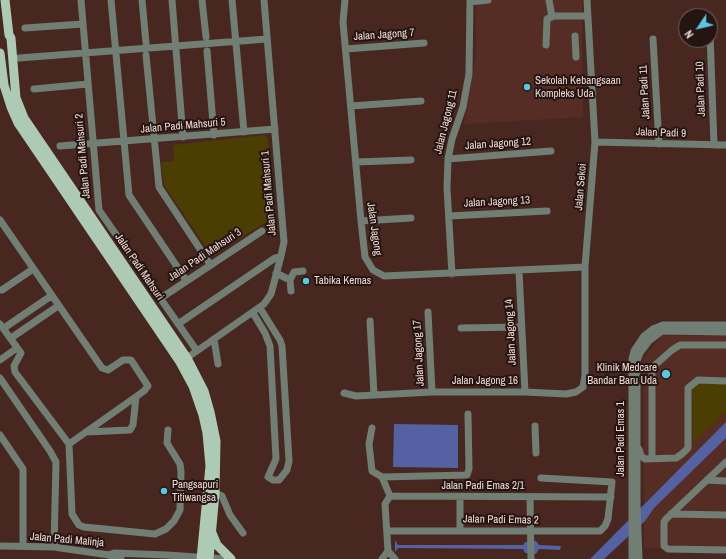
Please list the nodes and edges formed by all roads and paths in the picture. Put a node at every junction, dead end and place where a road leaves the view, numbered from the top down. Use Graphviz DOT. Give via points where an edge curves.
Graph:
graph roads {
  1 [pos="5,0"];
  2 [pos="81,0"];
  3 [pos="111,0"];
  4 [pos="142,0"];
  5 [pos="172,0"];
  6 [pos="202,0"];
  7 [pos="232,0"];
  8 [pos="264,0"];
  9 [pos="345,0"];
  10 [pos="488,0"];
  11 [pos="549,0"];
  12 [pos="587,0"];
  13 [pos="470,1"];
  14 [pos="588,16"];
  15 [pos="552,17"];
  16 [pos="83,24"];
  17 [pos="25,28"];
  18 [pos="9,35"];
  19 [pos="575,36"];
  20 [pos="206,37"];
  21 [pos="653,38"];
  22 [pos="267,39"];
  23 [pos="236,42"];
  24 [pos="146,43"];
  25 [pos="424,43"];
  26 [pos="546,46"];
  27 [pos="176,47"];
  28 [pos="590,48"];
  29 [pos="711,48"];
  30 [pos="346,49"];
  31 [pos="576,49"];
  32 [pos="207,51"];
  33 [pos="115,52"];
  34 [pos="0,54"];
  35 [pos="85,54"];
  36 [pos="146,55"];
  37 [pos="576,57"];
  38 [pos="19,58"];
  39 [pos="3,83"];
  40 [pos="88,84"];
  41 [pos="34,89"];
  42 [pos="0,97"];
  43 [pos="16,98"];
  44 [pos="420,101"];
  45 [pos="351,106"];
  46 [pos="11,107"];
  47 [pos="275,129"];
  48 [pos="244,132"];
  49 [pos="214,135"];
  50 [pos="183,138"];
  51 [pos="153,140"];
  52 [pos="124,142"];
  53 [pos="595,142"];
  54 [pos="93,143"];
  55 [pos="659,144"];
  56 [pos="714,145"];
  57 [pos="726,145"];
  58 [pos="60,146"];
  59 [pos="551,151"];
  60 [pos="448,159"];
  61 [pos="411,160"];
  62 [pos="356,162"];
  63 [pos="547,211"];
  64 [pos="449,216"];
  65 [pos="411,218"];
  66 [pos="0,220"];
  67 [pos="361,221"];
  68 [pos="262,230"];
  69 [pos="281,256"];
  70 [pos="210,264"];
  71 [pos="585,267"];
  72 [pos="33,269"];
  73 [pos="302,271"];
  74 [pos="519,271"];
  75 [pos="276,274"];
  76 [pos="452,274"];
  77 [pos="186,280"];
  78 [pos="290,280"];
  79 [pos="0,290"];
  80 [pos="291,291"];
  81 [pos="51,296"];
  82 [pos="161,298"];
  83 [pos="58,306"];
  84 [pos="260,308"];
  85 [pos="428,312"];
  86 [pos="253,313"];
  87 [pos="370,321"];
  88 [pos="178,324"];
  89 [pos="1,325"];
  90 [pos="726,325"];
  91 [pos="521,327"];
  92 [pos="461,328"];
  93 [pos="726,332"];
  94 [pos="11,338"];
  95 [pos="214,340"];
  96 [pos="726,345"];
  97 [pos="270,346"];
  98 [pos="282,346"];
  99 [pos="17,348"];
  100 [pos="197,351"];
  101 [pos="0,360"];
  102 [pos="184,360"];
  103 [pos="218,364"];
  104 [pos="585,376"];
  105 [pos="0,378"];
  106 [pos="726,380"];
  107 [pos="432,392"];
  108 [pos="525,392"];
  109 [pos="344,393"];
  110 [pos="374,395"];
  111 [pos="136,397"];
  112 [pos="468,414"];
  113 [pos="535,426"];
  114 [pos="372,428"];
  115 [pos="168,430"];
  116 [pos="85,432"];
  117 [pos="0,435"];
  118 [pos="69,444"];
  119 [pos="638,445"];
  120 [pos="536,453"];
  121 [pos="649,459"];
  122 [pos="726,462"];
  123 [pos="638,471"];
  124 [pos="382,478"];
  125 [pos="542,478"];
  126 [pos="707,480"];
  127 [pos="726,481"];
  128 [pos="215,493"];
  129 [pos="390,496"];
  130 [pos="460,496"];
  131 [pos="530,497"];
  132 [pos="611,497"];
  133 [pos="634,506"];
  134 [pos="671,514"];
  135 [pos="726,515"];
  136 [pos="211,530"];
  137 [pos="460,530"];
  138 [pos="388,531"];
  139 [pos="531,532"];
  140 [pos="243,533"];
  141 [pos="635,537"];
  142 [pos="0,546"];
  143 [pos="23,546"];
  144 [pos="639,546"];
  145 [pos="54,547"];
  146 [pos="726,550"];
  147 [pos="388,551"];
  148 [pos="109,555"];
  149 [pos="205,558"];
  150 [pos="121,559"];
  151 [pos="226,559"];
  152 [pos="231,559"];
  153 [pos="382,559"];
  154 [pos="395,559"];
  155 [pos="531,559"];
  156 [pos="632,559"];
  157 [pos="639,559"];
  158 [pos="646,559"];
  1 -- 18 [label="main road, Jalan Padi Mahsuri"];
  2 -- 16 [label="street, Jalan Padi Mahsuri 2"];
  3 -- 33 [label="street"];
  4 -- 24 [label="street"];
  5 -- 27 [label="street"];
  6 -- 20 [label="street"];
  7 -- 23 [label="street"];
  8 -- 22 [label="street, Jalan Padi Mahsuri 1"];
  9 -- 30 [label="street, Jalan Jagong" via="343,22"];
  10 -- 13 [label="street"];
  11 -- 15 [label="street"];
  12 -- 14 [label="street, Jalan Sekoi"];
  13 -- 60 [label="street, Jalan Jagong 11" via="469,74 463,107 450,144"];
  14 -- 15 [label="street"];
  14 -- 28 [label="street, Jalan Sekoi"];
  15 -- 26 [label="street" via="546,22"];
  16 -- 17 [label="street"];
  16 -- 35 [label="street, Jalan Padi Mahsuri 2"];
  18 -- 39 [label="main road"];
  18 -- 43 [label="main road, Jalan Padi Mahsuri"];
  19 -- 31 [label="street"];
  21 -- 55 [label="street, Jalan Padi 11"];
  22 -- 23 [label="street"];
  22 -- 47 [label="street, Jalan Padi Mahsuri 1"];
  23 -- 27 [label="street"];
  23 -- 48 [label="street"];
  25 -- 30 [label="street, Jalan Jagong 7"];
  27 -- 33 [label="street"];
  27 -- 50 [label="street"];
  28 -- 31 [label="street"];
  28 -- 53 [label="street, Jalan Sekoi"];
  29 -- 56 [label="street, Jalan Padi 10"];
  30 -- 45 [label="street, Jalan Jagong"];
  31 -- 37 [label="street"];
  32 -- 49 [label="street"];
  33 -- 35 [label="street"];
  33 -- 52 [label="street"];
  34 -- 39 [label="main road, Jalan Padi Mahsuri"];
  35 -- 38 [label="street"];
  35 -- 40 [label="street, Jalan Padi Mahsuri 2"];
  36 -- 51 [label="street"];
  39 -- 43 [label="main road"];
  39 -- 46 [label="main road, Jalan Padi Mahsuri"];
  40 -- 41 [label="street"];
  40 -- 54 [label="street, Jalan Padi Mahsuri 2"];
  42 -- 46 [label="main road"];
  43 -- 102 [label="main road, Jalan Padi Mahsuri" via="32,131"];
  44 -- 45 [label="street"];
  45 -- 62 [label="street, Jalan Jagong"];
  46 -- 102 [label="main road, Jalan Padi Mahsuri" via="26,136"];
  47 -- 48 [label="street, Jalan Padi Mahsuri 5"];
  47 -- 69 [label="street, Jalan Padi Mahsuri 1" via="284,242"];
  48 -- 49 [label="street, Jalan Padi Mahsuri 5"];
  49 -- 50 [label="street, Jalan Padi Mahsuri 5"];
  50 -- 51 [label="street, Jalan Padi Mahsuri 5"];
  51 -- 52 [label="street, Jalan Padi Mahsuri 5"];
  51 -- 70 [label="street" via="159,187"];
  52 -- 54 [label="street, Jalan Padi Mahsuri 5"];
  52 -- 77 [label="street" via="129,195"];
  53 -- 55 [label="street, Jalan Padi 9"];
  53 -- 71 [label="street, Jalan Sekoi"];
  54 -- 58 [label="street, Jalan Padi Mahsuri 5"];
  54 -- 82 [label="street, Jalan Padi Mahsuri 2" via="99,210"];
  55 -- 56 [label="street, Jalan Padi 9"];
  56 -- 57 [label="street, Jalan Padi 9"];
  59 -- 60 [label="street, Jalan Jagong 12"];
  60 -- 64 [label="street, Jalan Jagong 11"];
  61 -- 62 [label="street"];
  62 -- 67 [label="street, Jalan Jagong"];
  63 -- 64 [label="street, Jalan Jagong 13"];
  64 -- 76 [label="street, Jalan Jagong 11"];
  65 -- 67 [label="street"];
  66 -- 72 [label="street"];
  67 -- 76 [label="street, Jalan Jagong" via="365,257 378,273 384,276"];
  68 -- 70 [label="street, Jalan Padi Mahsuri 3"];
  69 -- 75 [label="street, Jalan Padi Mahsuri 1"];
  69 -- 88 [label="street"];
  70 -- 77 [label="street, Jalan Padi Mahsuri 3"];
  71 -- 74 [label="street, Jalan Jagong"];
  71 -- 104 [label="street, Jalan Sekoi"];
  72 -- 79 [label="street"];
  72 -- 81 [label="street"];
  73 -- 78 [label="street" via="294,272"];
  74 -- 76 [label="street, Jalan Jagong"];
  74 -- 91 [label="street, Jalan Jagong 14"];
  75 -- 78 [label="street"];
  75 -- 84 [label="street, Jalan Padi Mahsuri 1" via="268,299"];
  77 -- 82 [label="street, Jalan Padi Mahsuri 3"];
  78 -- 80 [label="street"];
  81 -- 83 [label="street"];
  81 -- 89 [label="street"];
  82 -- 88 [label="street, Jalan Padi Mahsuri 2"];
  83 -- 94 [label="street"];
  83 -- 111 [label="street" via="102,368 108,370 126,358 131,360 148,386"];
  84 -- 86 [label="street, Jalan Padi Mahsuri 1"];
  84 -- 98 [label="street"];
  85 -- 107 [label="street, Jalan Jagong 17"];
  86 -- 95 [label="street, Jalan Padi Mahsuri 1"];
  86 -- 97 [label="street"];
  87 -- 110 [label="street"];
  88 -- 100 [label="street, Jalan Padi Mahsuri 2"];
  89 -- 94 [label="street"];
  90 -- 133 [label="street, Jalan Padi Emas 1" via="663,325 644,336 634,351"];
  91 -- 92 [label="street"];
  91 -- 108 [label="street, Jalan Jagong 14"];
  93 -- 119 [label="street, Jalan Padi Emas 1" via="662,331 643,347 637,361"];
  94 -- 99 [label="street"];
  95 -- 100 [label="street, Jalan Padi Mahsuri 1"];
  95 -- 103 [label="street"];
  96 -- 121 [label="street" via="680,346 654,366"];
  97 -- 98 [label="street"];
  97 -- 98 [label="street" via="276,459 268,477 279,480 287,470 289,461"];
  99 -- 101 [label="street"];
  99 -- 118 [label="street" via="20,353 14,363 15,372"];
  100 -- 102 [label="street, Jalan Padi Mahsuri 1"];
  102 -- 128 [label="main road, Jalan Padi Mahsuri" via="204,391 210,412 216,441"];
  102 -- 149 [label="main road, Jalan Padi Mahsuri" via="207,433 210,466"];
  104 -- 108 [label="street, Jalan Jagong 16" via="583,387 571,394"];
  105 -- 145 [label="street" via="56,462"];
  106 -- 121 [label="street" via="698,380 692,383 688,388 688,448 676,458"];
  107 -- 108 [label="street, Jalan Jagong 16"];
  107 -- 110 [label="street, Jalan Jagong 16"];
  109 -- 110 [label="street, Jalan Jagong 16" via="352,396"];
  111 -- 116 [label="street"];
  111 -- 116 [label="street" via="133,425 130,430"];
  112 -- 124 [label="street" via="467,475"];
  113 -- 120 [label="street"];
  114 -- 124 [label="street" via="369,444 372,471"];
  115 -- 118 [label="street" via="166,443 180,464 180,510 166,529 155,534 84,527 75,521 72,514"];
  116 -- 118 [label="street"];
  117 -- 143 [label="street" via="23,469"];
  119 -- 121 [label="street" via="641,456"];
  119 -- 123 [label="street, Jalan Padi Emas 1"];
  121 -- 123 [label="street" via="640,464"];
  122 -- 126 [label="street"];
  123 -- 133 [label="street, Jalan Padi Emas 1"];
  124 -- 129 [label="street"];
  125 -- 132 [label="street" via="612,482"];
  126 -- 127 [label="street"];
  126 -- 134 [label="street"];
  128 -- 136 [label="main road, Jalan Padi Mahsuri"];
  128 -- 140 [label="street" via="222,496 230,515"];
  129 -- 130 [label="street, Jalan Padi Emas 2/1"];
  129 -- 138 [label="street" via="386,504"];
  130 -- 131 [label="street, Jalan Padi Emas 2/1"];
  130 -- 137 [label="street"];
  131 -- 132 [label="street, Jalan Padi Emas 2/1"];
  131 -- 139 [label="street"];
  132 -- 139 [label="street, Jalan Padi Emas 2" via="608,519 600,531"];
  133 -- 141 [label="street, Jalan Padi Emas 1"];
  134 -- 135 [label="street"];
  134 -- 146 [label="street" via="664,522 664,546 668,549"];
  136 -- 149 [label="main road, Jalan Padi Mahsuri"];
  136 -- 152 [label="main road" via="217,545"];
  137 -- 138 [label="street, Jalan Padi Emas 2"];
  137 -- 139 [label="street, Jalan Padi Emas 2"];
  138 -- 147 [label="street"];
  139 -- 155 [label="street"];
  141 -- 144 [label="street, Jalan Padi Emas 1"];
  141 -- 156 [label="street, Jalan Padi Emas 1"];
  142 -- 143 [label="street, Jalan Padi Malinja"];
  143 -- 145 [label="street, Jalan Padi Malinja"];
  144 -- 157 [label="street, Jalan Padi Emas 1"];
  144 -- 158 [label="street"];
  145 -- 148 [label="street, Jalan Padi Malinja"];
  147 -- 153 [label="street"];
  147 -- 154 [label="street"];
  148 -- 149 [label="street, Jalan Padi Malinja" via="114,553"];
  148 -- 150 [label="street, Jalan Padi Malinja"];
  149 -- 151 [label="street, Jalan Padi Malinja"];
}
